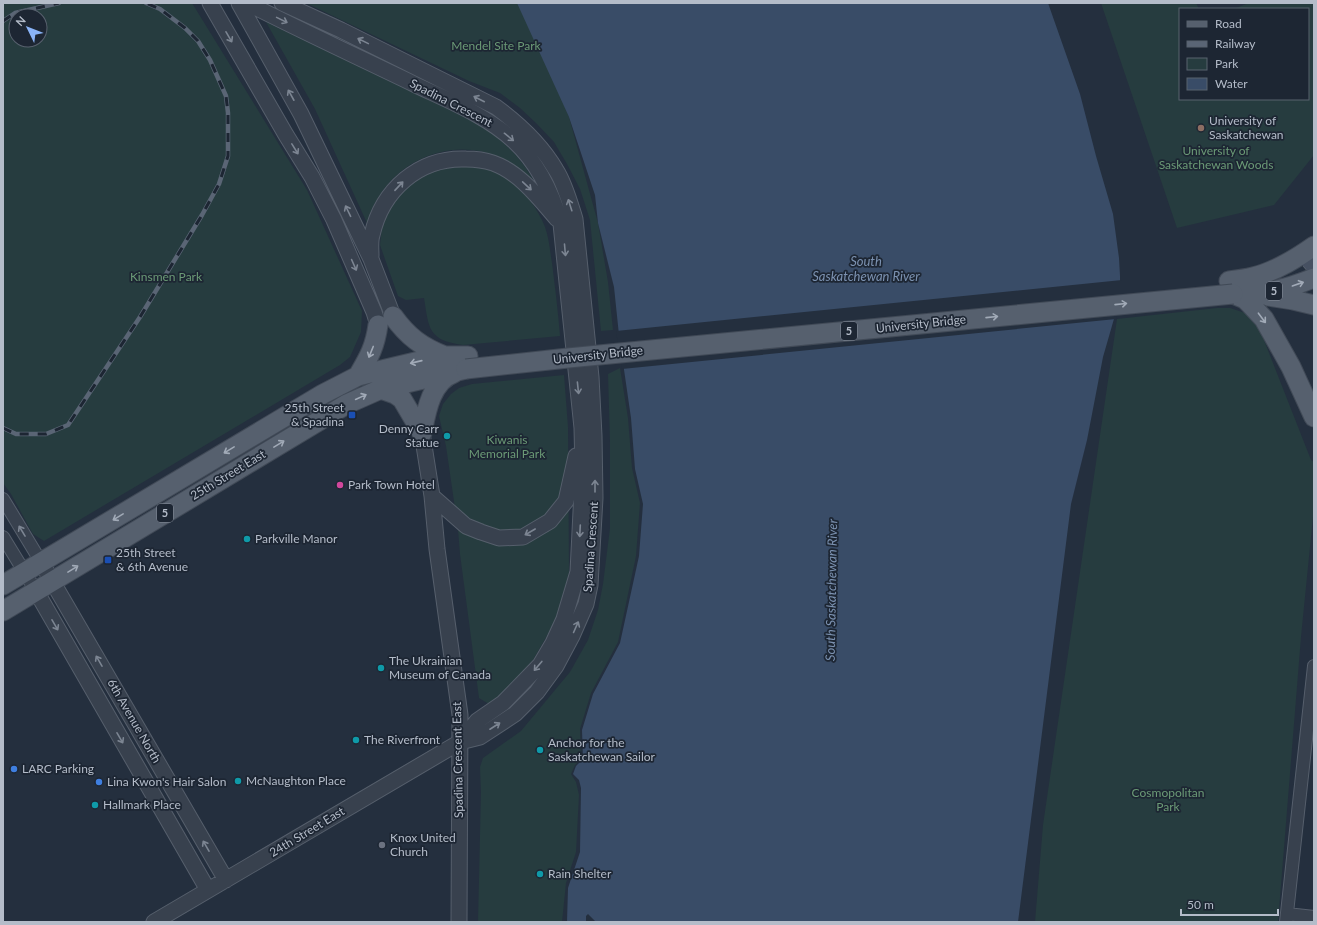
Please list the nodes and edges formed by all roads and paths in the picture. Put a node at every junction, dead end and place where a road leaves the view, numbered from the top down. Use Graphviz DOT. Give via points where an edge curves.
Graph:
graph roads {
  1 [pos="210,3"];
  2 [pos="239,3"];
  3 [pos="247,3"];
  4 [pos="282,3"];
  5 [pos="561,224"];
  6 [pos="1311,255"];
  7 [pos="371,259"];
  8 [pos="1314,278"];
  9 [pos="1231,287"];
  10 [pos="1253,294"];
  11 [pos="1314,305"];
  12 [pos="386,320"];
  13 [pos="445,356"];
  14 [pos="467,362"];
  15 [pos="358,376"];
  16 [pos="381,389"];
  17 [pos="1314,416"];
  18 [pos="582,428"];
  19 [pos="422,433"];
  20 [pos="432,496"];
  21 [pos="3,499"];
  22 [pos="3,537"];
  23 [pos="41,562"];
  24 [pos="25,572"];
  25 [pos="53,581"];
  26 [pos="3,585"];
  27 [pos="36,591"];
  28 [pos="3,611"];
  29 [pos="1314,666"];
  30 [pos="460,742"];
  31 [pos="226,880"];
  32 [pos="208,890"];
  33 [pos="1314,917"];
  34 [pos="1286,918"];
  35 [pos="154,922"];
  36 [pos="459,922"];
  1 -- 12 [label="street, one-way" via="312,177 334,220 374,312"];
  7 -- 2 [label="street, one-way" via="301,114"];
  3 -- 5 [label="street, Spadina Crescent, one-way" via="436,94 497,128 531,159 555,203"];
  30 -- 4 [label="street, Spadina Crescent, one-way" via="480,737 515,714 537,692 556,666 586,604 590,585 595,498 594,436 591,377 575,219 556,170 544,152 512,119 496,107"];
  7 -- 5 [label="street, one-way" via="371,236 383,205 397,186 410,174 426,166 456,158 493,163 511,172"];
  5 -- 18 [label="street, Spadina Crescent, one-way"];
  6 -- 9 [label="main road, 5"];
  7 -- 12 [label="street"];
  10 -- 8 [label="main road, 5, one-way" via="1284,289"];
  9 -- 10 [label="main road, 5"];
  9 -- 14 [label="main road, University Bridge / 5"];
  9 -- 17 [label="main road, one-way" via="1264,319 1291,367"];
  10 -- 11 [label="main road"];
  12 -- 13 [label="main road" via="400,326 430,350"];
  12 -- 15 [label="main road, one-way"];
  13 -- 14 [label="main road, 25th Street East / 5"];
  13 -- 15 [label="main road, 25th Street East / 5, one-way"];
  14 -- 16 [label="main road, 25th Street East / 5"];
  14 -- 19 [label="main road" via="441,382 427,409"];
  15 -- 23 [label="main road, 25th Street East / 5, one-way" via="323,394"];
  16 -- 19 [label="main road" via="402,399"];
  25 -- 16 [label="main road, 25th Street East / 5, one-way" via="327,415"];
  18 -- 20 [label="street, one-way" via="566,501 550,521 523,536 499,538 466,526"];
  18 -- 30 [label="street, Spadina Crescent, one-way" via="583,470 578,572 564,619 540,665 503,703 477,721"];
  19 -- 20 [label="street, Spadina Crescent East"];
  20 -- 30 [label="street, Spadina Crescent East" via="459,710"];
  23 -- 21 [label="street, one-way"];
  22 -- 24 [label="street, 6th Avenue North"];
  23 -- 24 [label="main road, 25th Street East / 5"];
  23 -- 25 [label="street, 6th Avenue North"];
  24 -- 26 [label="main road, 25th Street East / 5"];
  24 -- 27 [label="street, 6th Avenue North"];
  25 -- 27 [label="main road, 25th Street East / 5"];
  31 -- 25 [label="street, 6th Avenue North, one-way"];
  27 -- 28 [label="main road, 25th Street East / 5"];
  27 -- 32 [label="street, 6th Avenue North, one-way"];
  29 -- 34 [label="street"];
  30 -- 31 [label="street, 24th Street East"];
  30 -- 36 [label="street, Spadina Crescent East"];
  31 -- 32 [label="street, 24th Street East"];
  32 -- 35 [label="street, 24th Street East"];
  33 -- 34 [label="street"];
}
